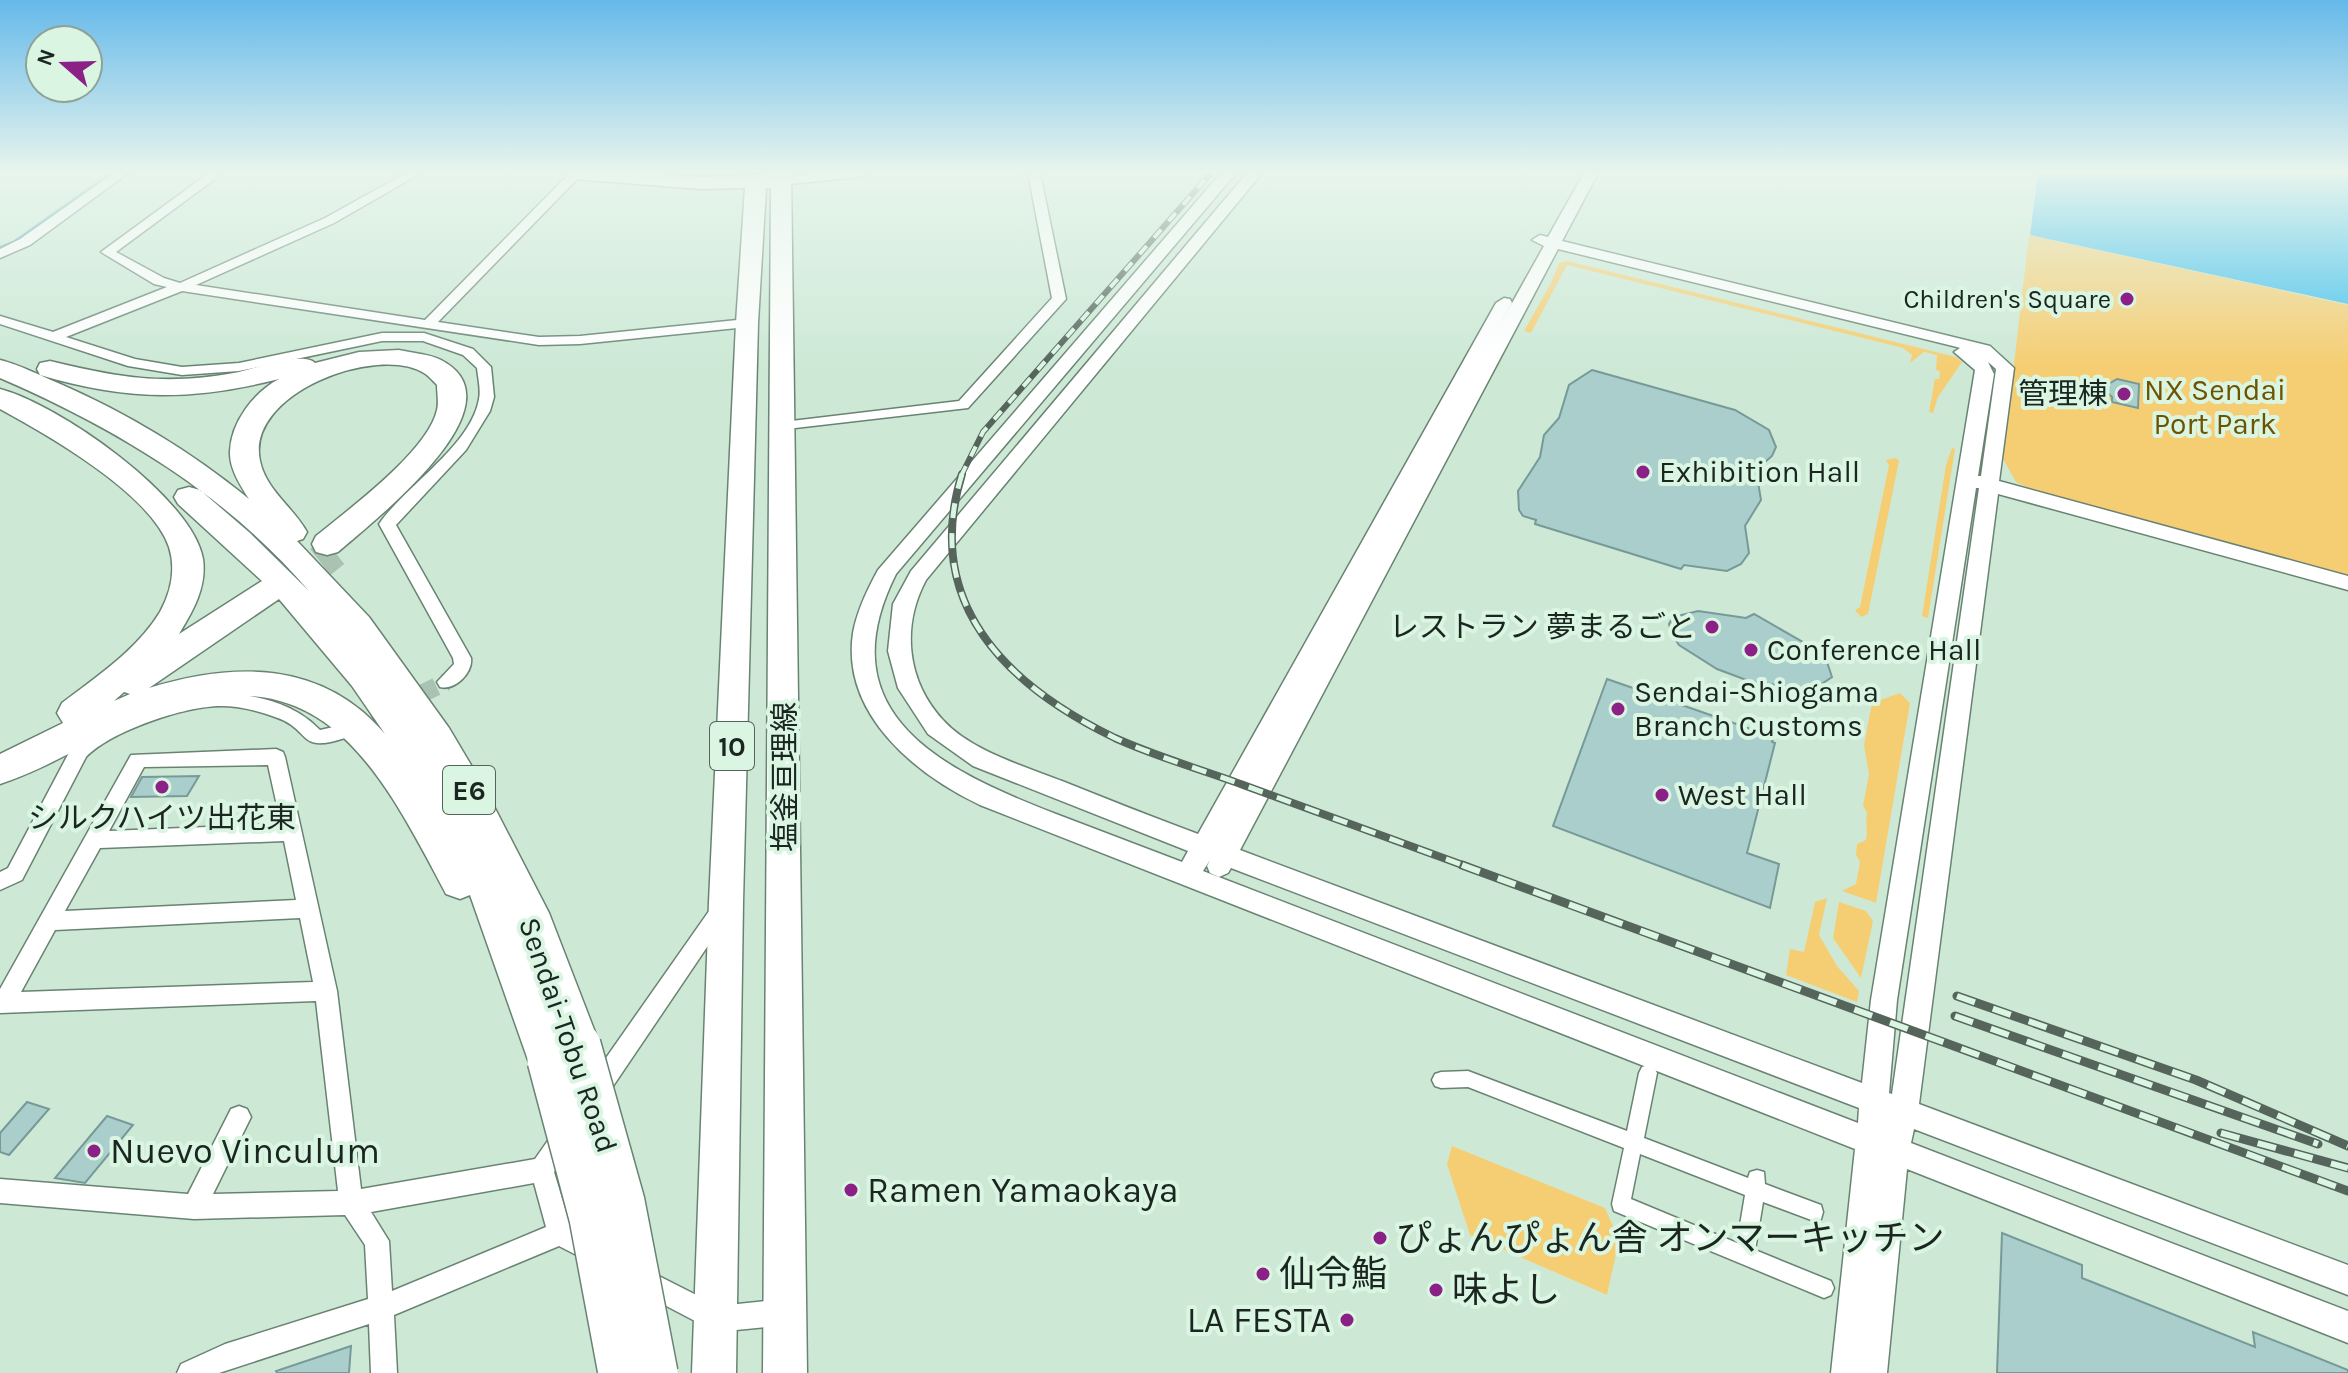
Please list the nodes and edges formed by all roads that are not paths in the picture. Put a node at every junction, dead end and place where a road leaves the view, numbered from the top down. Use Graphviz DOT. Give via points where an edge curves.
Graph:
graph roads {
  1 [pos="32,237"];
  2 [pos="128,237"];
  3 [pos="293,237"];
  4 [pos="513,237"];
  5 [pos="757,237"];
  6 [pos="769,237"];
  7 [pos="1047,237"];
  8 [pos="1174,237"];
  9 [pos="1201,237"];
  10 [pos="1548,237"];
  11 [pos="1549,237"];
  12 [pos="1544,245"];
  13 [pos="0,254"];
  14 [pos="181,287"];
  15 [pos="0,320"];
  16 [pos="747,323"];
  17 [pos="427,325"];
  18 [pos="56,336"];
  19 [pos="0,353"];
  20 [pos="0,368"];
  21 [pos="0,387"];
  22 [pos="0,398"];
  23 [pos="783,427"];
  24 [pos="1966,479"];
  25 [pos="1990,485"];
  26 [pos="299,572"];
  27 [pos="2348,583"];
  28 [pos="400,678"];
  29 [pos="446,682"];
  30 [pos="74,713"];
  31 [pos="338,733"];
  32 [pos="53,744"];
  33 [pos="0,749"];
  34 [pos="0,770"];
  35 [pos="294,832"];
  36 [pos="96,840"];
  37 [pos="1213,850"];
  38 [pos="1199,880"];
  39 [pos="0,881"];
  40 [pos="726,902"];
  41 [pos="307,909"];
  42 [pos="52,921"];
  43 [pos="326,991"];
  44 [pos="2,1003"];
  45 [pos="558,1052"];
  46 [pos="1648,1073"];
  47 [pos="1441,1080"];
  48 [pos="1873,1099"];
  49 [pos="1904,1111"];
  50 [pos="239,1117"];
  51 [pos="1633,1143"];
  52 [pos="1884,1147"];
  53 [pos="542,1170"];
  54 [pos="1756,1185"];
  55 [pos="0,1191"];
  56 [pos="351,1203"];
  57 [pos="194,1207"];
  58 [pos="1814,1212"];
  59 [pos="560,1233"];
  60 [pos="1745,1255"];
  61 [pos="2348,1280"];
  62 [pos="1824,1288"];
  63 [pos="383,1307"];
  64 [pos="786,1311"];
  65 [pos="716,1319"];
  66 [pos="2348,1327"];
  67 [pos="190,1373"];
  68 [pos="384,1373"];
  69 [pos="620,1373"];
  70 [pos="656,1373"];
  71 [pos="714,1373"];
  72 [pos="785,1373"];
  73 [pos="1847,1373"];
  74 [pos="1871,1373"];
  1 -- 13 [label="street"];
  2 -- 14 [label="street" via="107,252"];
  3 -- 14 [label="street"];
  4 -- 17 [label="street"];
  5 -- 16 [label="main road, 塩釜亘理線 / 10"];
  6 -- 23 [label="main road, 塩釜亘理線 / 10"];
  7 -- 23 [label="street" via="1059,299 963,405"];
  8 -- 38 [label="street" via="888,570 874,596 863,650 871,689 887,718 928,767 956,785"];
  9 -- 37 [label="street" via="935,554 903,604 900,660 909,688 936,728 981,759"];
  10 -- 12 [label="street"];
  11 -- 12 [label="street"];
  12 -- 24 [label="street" via="1975,358 1985,374"];
  12 -- 25 [label="street" via="1984,350 2005,368"];
  12 -- 37 [label="street"];
  14 -- 17 [label="street"];
  14 -- 18 [label="street"];
  15 -- 18 [label="street"];
  16 -- 17 [label="street" via="539,341"];
  16 -- 40 [label="main road, 塩釜亘理線 / 10"];
  18 -- 29 [label="street" via="133,363 182,371 239,367 382,337 424,337 478,359 487,397 475,427 387,524 462,658 463,666"];
  19 -- 26 [label="highway" via="107,386 151,390 224,384 382,349 419,351 446,360 461,375 467,394 457,425 405,486"];
  20 -- 26 [label="highway, E6" via="70,398 153,444 213,486"];
  21 -- 26 [label="highway, E6" via="81,427"];
  22 -- 30 [label="highway" via="70,437 134,486 179,534 189,562 184,594 163,632 119,678"];
  23 -- 64 [label="main road, 塩釜亘理線 / 10"];
  24 -- 25 [label="street"];
  24 -- 48 [label="street"];
  25 -- 27 [label="street"];
  25 -- 49 [label="street"];
  26 -- 28 [label="highway, Sendai-Tobu Road / E6" via="361,626"];
  26 -- 28 [label="highway" via="388,490 440,431 454,400 448,379 434,366 390,356 316,371 267,401 249,424 244,447 259,491 370,619"];
  26 -- 30 [label="highway" via="167,661"];
  26 -- 32 [label="highway"];
  26 -- 45 [label="highway, Sendai-Tobu Road / E6" via="451,814"];
  28 -- 45 [label="highway, Sendai-Tobu Road / E6" via="473,797 544,946"];
  30 -- 33 [label="highway"];
  31 -- 39 [label="street" via="322,738 280,711 221,699 145,717 83,747 15,874"];
  32 -- 34 [label="highway"];
  32 -- 45 [label="highway" via="140,704 217,683 278,684 322,701 366,737 395,774"];
  35 -- 36 [label="street"];
  35 -- 36 [label="street" via="276,757 138,760"];
  35 -- 41 [label="street"];
  36 -- 42 [label="street"];
  37 -- 38 [label="street"];
  37 -- 48 [label="street"];
  38 -- 52 [label="street"];
  40 -- 53 [label="street"];
  40 -- 65 [label="main road, 塩釜亘理線 / 10"];
  41 -- 42 [label="street"];
  41 -- 43 [label="street"];
  42 -- 44 [label="street"];
  43 -- 44 [label="street"];
  43 -- 56 [label="street"];
  45 -- 69 [label="highway, Sendai-Tobu Road / E6, bridge"];
  45 -- 70 [label="highway, Sendai-Tobu Road / E6, bridge" via="623,1202"];
  46 -- 51 [label="street"];
  47 -- 51 [label="street" via="1468,1079"];
  48 -- 49 [label="street"];
  48 -- 52 [label="street"];
  49 -- 52 [label="street"];
  49 -- 61 [label="street"];
  50 -- 57 [label="street"];
  51 -- 54 [label="street"];
  51 -- 60 [label="street" via="1621,1204"];
  52 -- 66 [label="street"];
  52 -- 73 [label="street"];
  52 -- 74 [label="street"];
  53 -- 56 [label="street"];
  53 -- 59 [label="street"];
  54 -- 58 [label="street"];
  54 -- 60 [label="street"];
  55 -- 57 [label="street"];
  56 -- 57 [label="street"];
  56 -- 63 [label="street" via="377,1241"];
  59 -- 63 [label="street"];
  59 -- 65 [label="street"];
  60 -- 62 [label="street"];
  63 -- 67 [label="street"];
  63 -- 68 [label="street"];
  64 -- 65 [label="street"];
  64 -- 72 [label="main road, 塩釜亘理線 / 10"];
  65 -- 71 [label="main road, 塩釜亘理線 / 10"];
}
